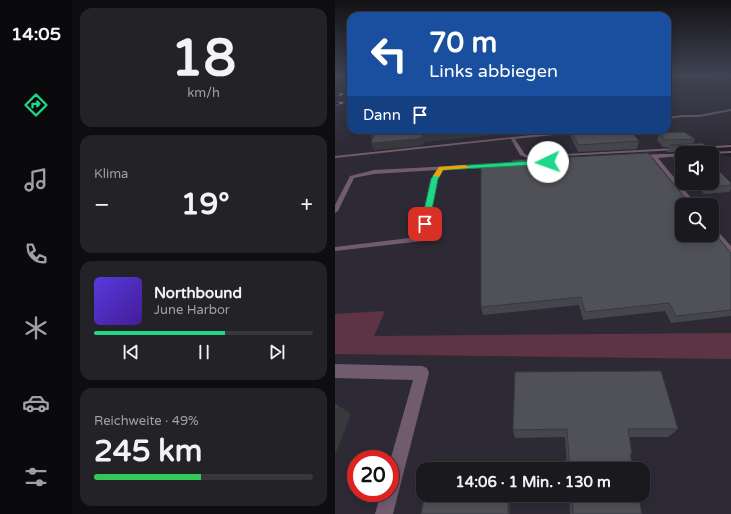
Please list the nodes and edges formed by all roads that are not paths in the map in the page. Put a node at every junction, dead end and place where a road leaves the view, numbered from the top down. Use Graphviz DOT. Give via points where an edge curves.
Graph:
graph roads {
  1 [pos="731,110"];
  2 [pos="671,118"];
  3 [pos="552,134"];
  4 [pos="512,138"];
  5 [pos="731,146"];
  6 [pos="719,147"];
  7 [pos="675,149"];
  8 [pos="731,152"];
  9 [pos="719,153"];
  10 [pos="675,155"];
  11 [pos="654,156"];
  12 [pos="335,157"];
  13 [pos="638,157"];
  14 [pos="496,165"];
  15 [pos="441,168"];
  16 [pos="688,198"];
  17 [pos="335,211"];
  18 [pos="719,236"];
  19 [pos="335,250"];
  20 [pos="731,251"];
  21 [pos="335,371"];
  22 [pos="399,457"];
  23 [pos="387,502"];
  24 [pos="384,514"];
  1 -- 2 [label="lane"];
  3 -- 4 [label="lane"];
  4 -- 7 [label="lane" via="522,154 527,157"];
  4 -- 12 [label="lane"];
  5 -- 6 [label="lane"];
  8 -- 9 [label="lane"];
  10 -- 11 [label="lane"];
  11 -- 13 [label="lane"];
  11 -- 16 [label="lane"];
  14 -- 15 [label="lane"];
  15 -- 17 [label="lane" via="374,172 352,176"];
  15 -- 19 [label="lane" via="435,179 421,239"];
  18 -- 20 [label="lane"];
  21 -- 22 [label="street" via="421,373"];
  23 -- 24 [label="street"];
}
